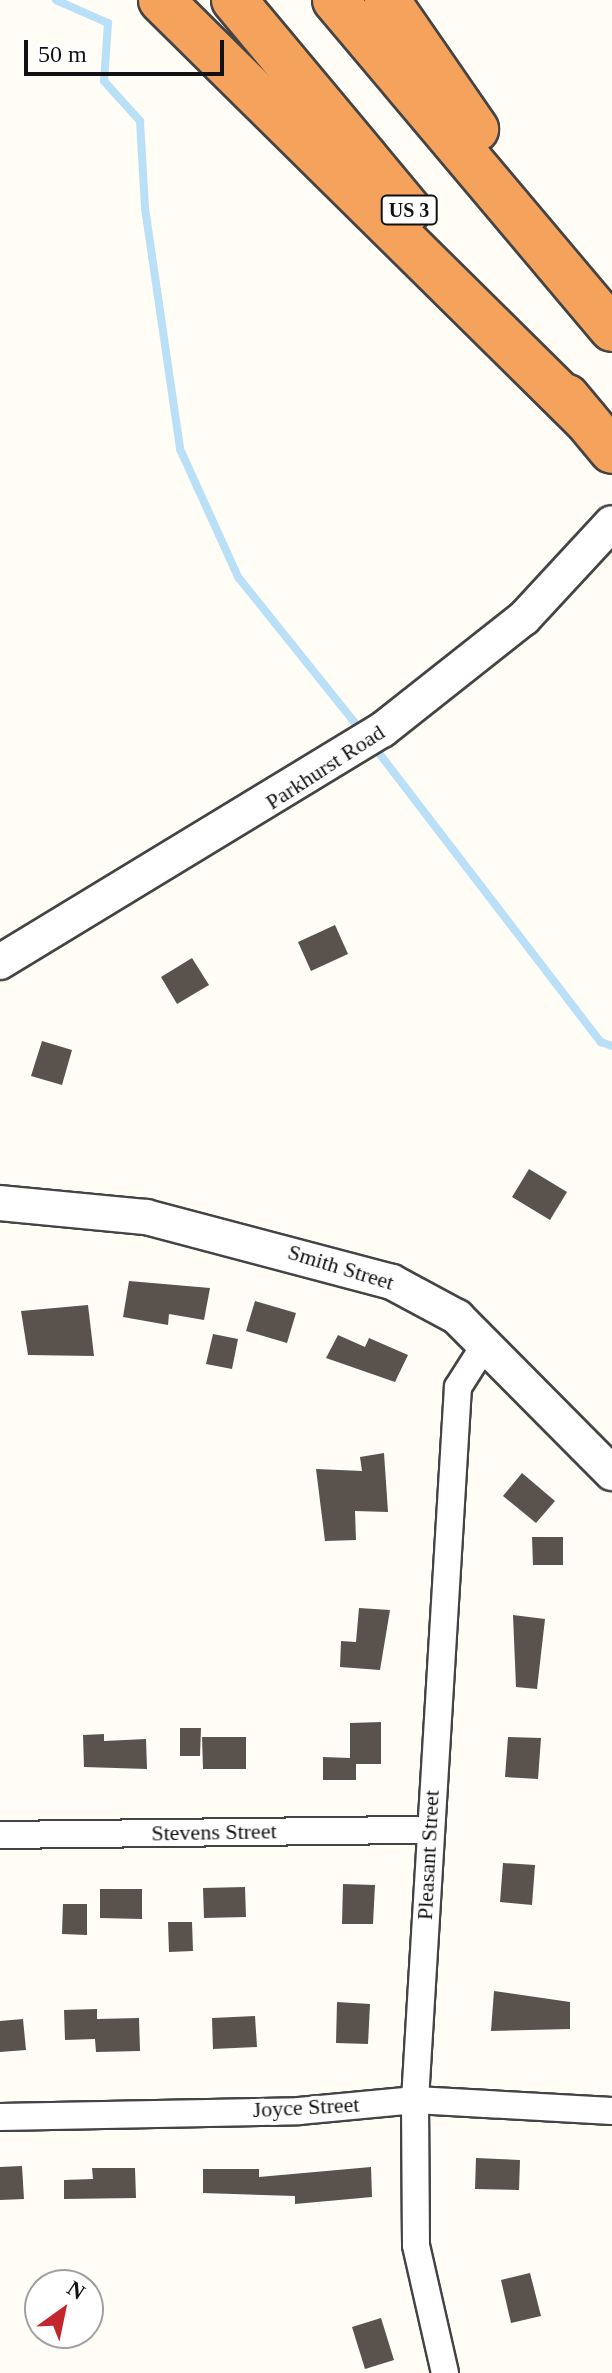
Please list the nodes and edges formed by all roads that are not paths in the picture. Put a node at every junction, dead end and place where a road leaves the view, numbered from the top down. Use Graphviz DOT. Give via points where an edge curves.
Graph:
graph roads {
  1 [pos="161,0"];
  2 [pos="234,0"];
  3 [pos="335,0"];
  4 [pos="387,0"];
  5 [pos="612,326"];
  6 [pos="599,435"];
  7 [pos="612,523"];
  8 [pos="0,962"];
  9 [pos="0,1203"];
  10 [pos="486,1343"];
  11 [pos="612,1473"];
  12 [pos="429,1830"];
  13 [pos="0,1835"];
  14 [pos="415,2100"];
  15 [pos="612,2111"];
  16 [pos="0,2117"];
  17 [pos="445,2373"];
  1 -- 6 [label="highway"];
  2 -- 6 [label="highway, US 3"];
  3 -- 5 [label="highway"];
  4 -- 5 [label="highway"];
  7 -- 8 [label="street, Parkhurst Road" via="524,618 382,730"];
  9 -- 10 [label="street, Smith Street" via="146,1217 320,1259 426,1297"];
  10 -- 11 [label="street, Smith Street"];
  10 -- 12 [label="street, Pleasant Street" via="458,1387"];
  12 -- 13 [label="street, Stevens Street"];
  12 -- 14 [label="street, Pleasant Street"];
  14 -- 15 [label="street, Joyce Street"];
  14 -- 16 [label="street, Joyce Street" via="299,2111"];
  14 -- 17 [label="street, Pleasant Street" via="416,2245"];
}
